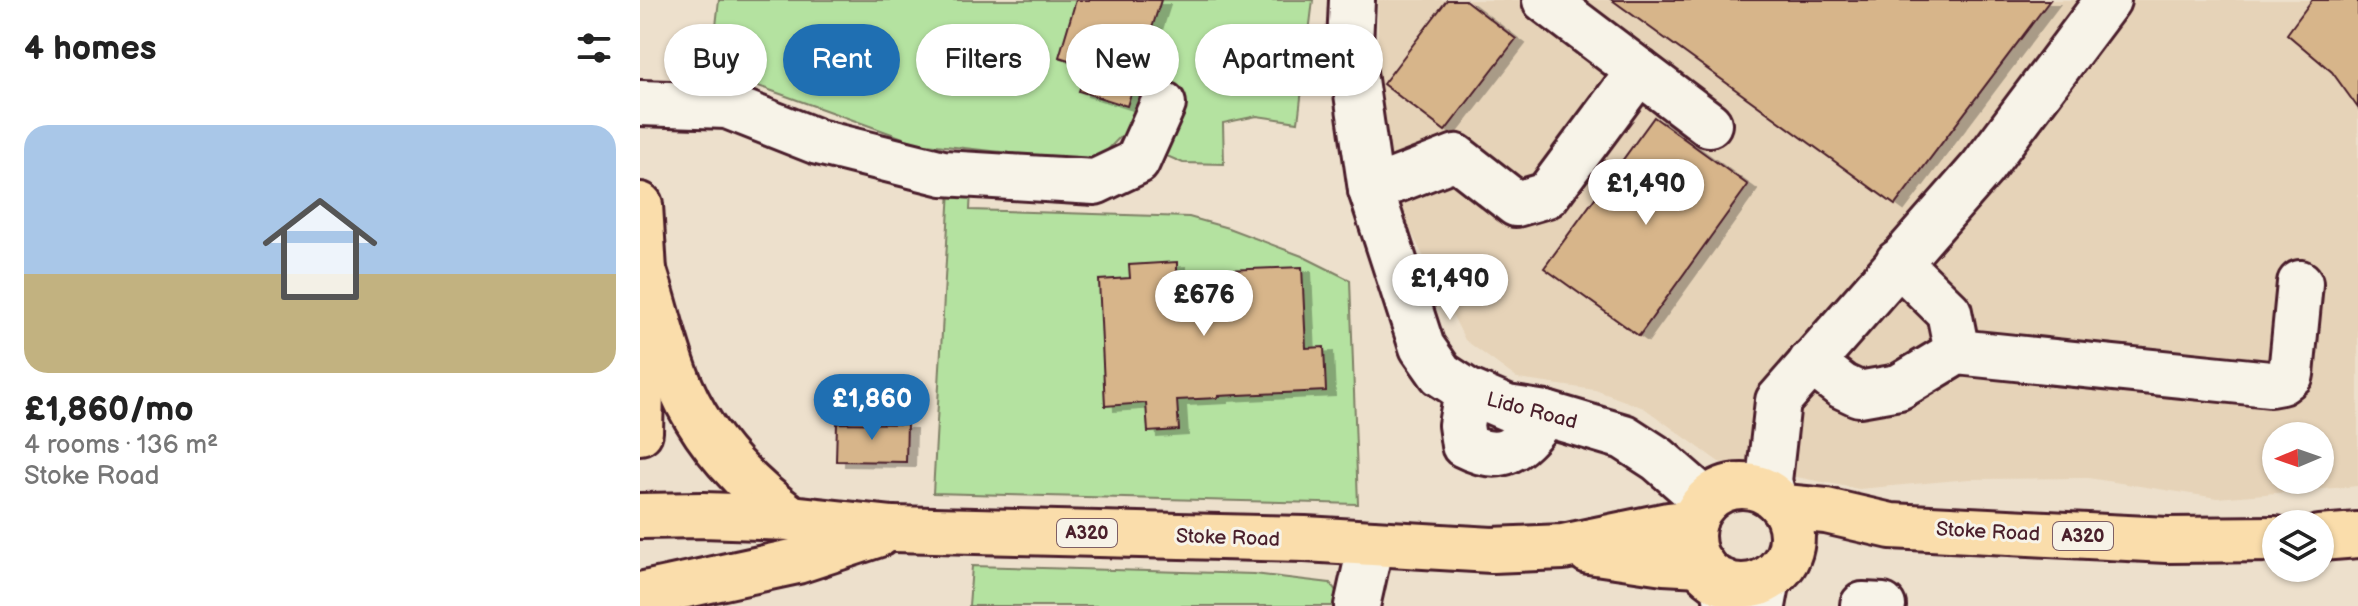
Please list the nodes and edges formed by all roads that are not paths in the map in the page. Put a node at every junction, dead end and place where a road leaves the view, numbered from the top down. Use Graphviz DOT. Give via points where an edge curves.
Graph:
graph roads {
  1 [pos="1352,0"];
  2 [pos="1545,0"];
  3 [pos="2108,0"];
  4 [pos="1639,71"];
  5 [pos="640,103"];
  6 [pos="1163,104"];
  7 [pos="1709,124"];
  8 [pos="1371,190"];
  9 [pos="640,205"];
  10 [pos="1898,262"];
  11 [pos="644,271"];
  12 [pos="2300,283"];
  13 [pos="1957,352"];
  14 [pos="1811,362"];
  15 [pos="641,421"];
  16 [pos="640,516"];
  17 [pos="791,518"];
  18 [pos="893,529"];
  19 [pos="2358,535"];
  20 [pos="2334,537"];
  21 [pos="2262,539"];
  22 [pos="1371,543"];
  23 [pos="1776,547"];
  24 [pos="1710,555"];
  25 [pos="797,561"];
  26 [pos="640,595"];
  27 [pos="1863,605"];
  28 [pos="735,606"];
  29 [pos="1357,606"];
  30 [pos="1883,606"];
  1 -- 8 [label="street, Lido Road" via="1350,45"];
  2 -- 4 [label="street"];
  3 -- 10 [label="street" via="1982,168"];
  4 -- 7 [label="street"];
  4 -- 8 [label="street" via="1547,195 1516,204 1456,157"];
  5 -- 6 [label="street" via="727,106 818,142 943,173 1095,182 1137,162"];
  8 -- 24 [label="street, Lido Road" via="1422,347 1441,374 1507,408 1624,437 1658,459"];
  9 -- 11 [label="main road"];
  10 -- 13 [label="street" via="1949,312"];
  10 -- 14 [label="street"];
  11 -- 15 [label="main road"];
  11 -- 17 [label="main road" via="668,354 698,421 747,482"];
  12 -- 13 [label="street" via="2291,374 2281,382"];
  13 -- 14 [label="street" via="1899,387 1859,394"];
  14 -- 23 [label="street" via="1778,401 1769,481"];
  16 -- 17 [label="main road, Stoke Road / A320"];
  17 -- 18 [label="main road, Stoke Road / A320"];
  18 -- 22 [label="main road, Stoke Road / A320"];
  18 -- 25 [label="main road, Stoke Road / A320"];
  19 -- 20 [label="main road"];
  21 -- 23 [label="main road, Stoke Road / A320" via="2167,540 1891,526 1826,511"];
  22 -- 24 [label="main road, Stoke Road / A320" via="1492,550 1563,547 1664,562"];
  22 -- 29 [label="street"];
  23 -- 24 [label="main road, Stoke Road / A320" via="1753,586"];
  23 -- 24 [label="main road, Stoke Road / A320" via="1747,485 1734,486 1720,490"];
  25 -- 26 [label="main road, Stoke Road / A320"];
  25 -- 28 [label="main road, A320"];
  27 -- 30 [label="street"];
}
